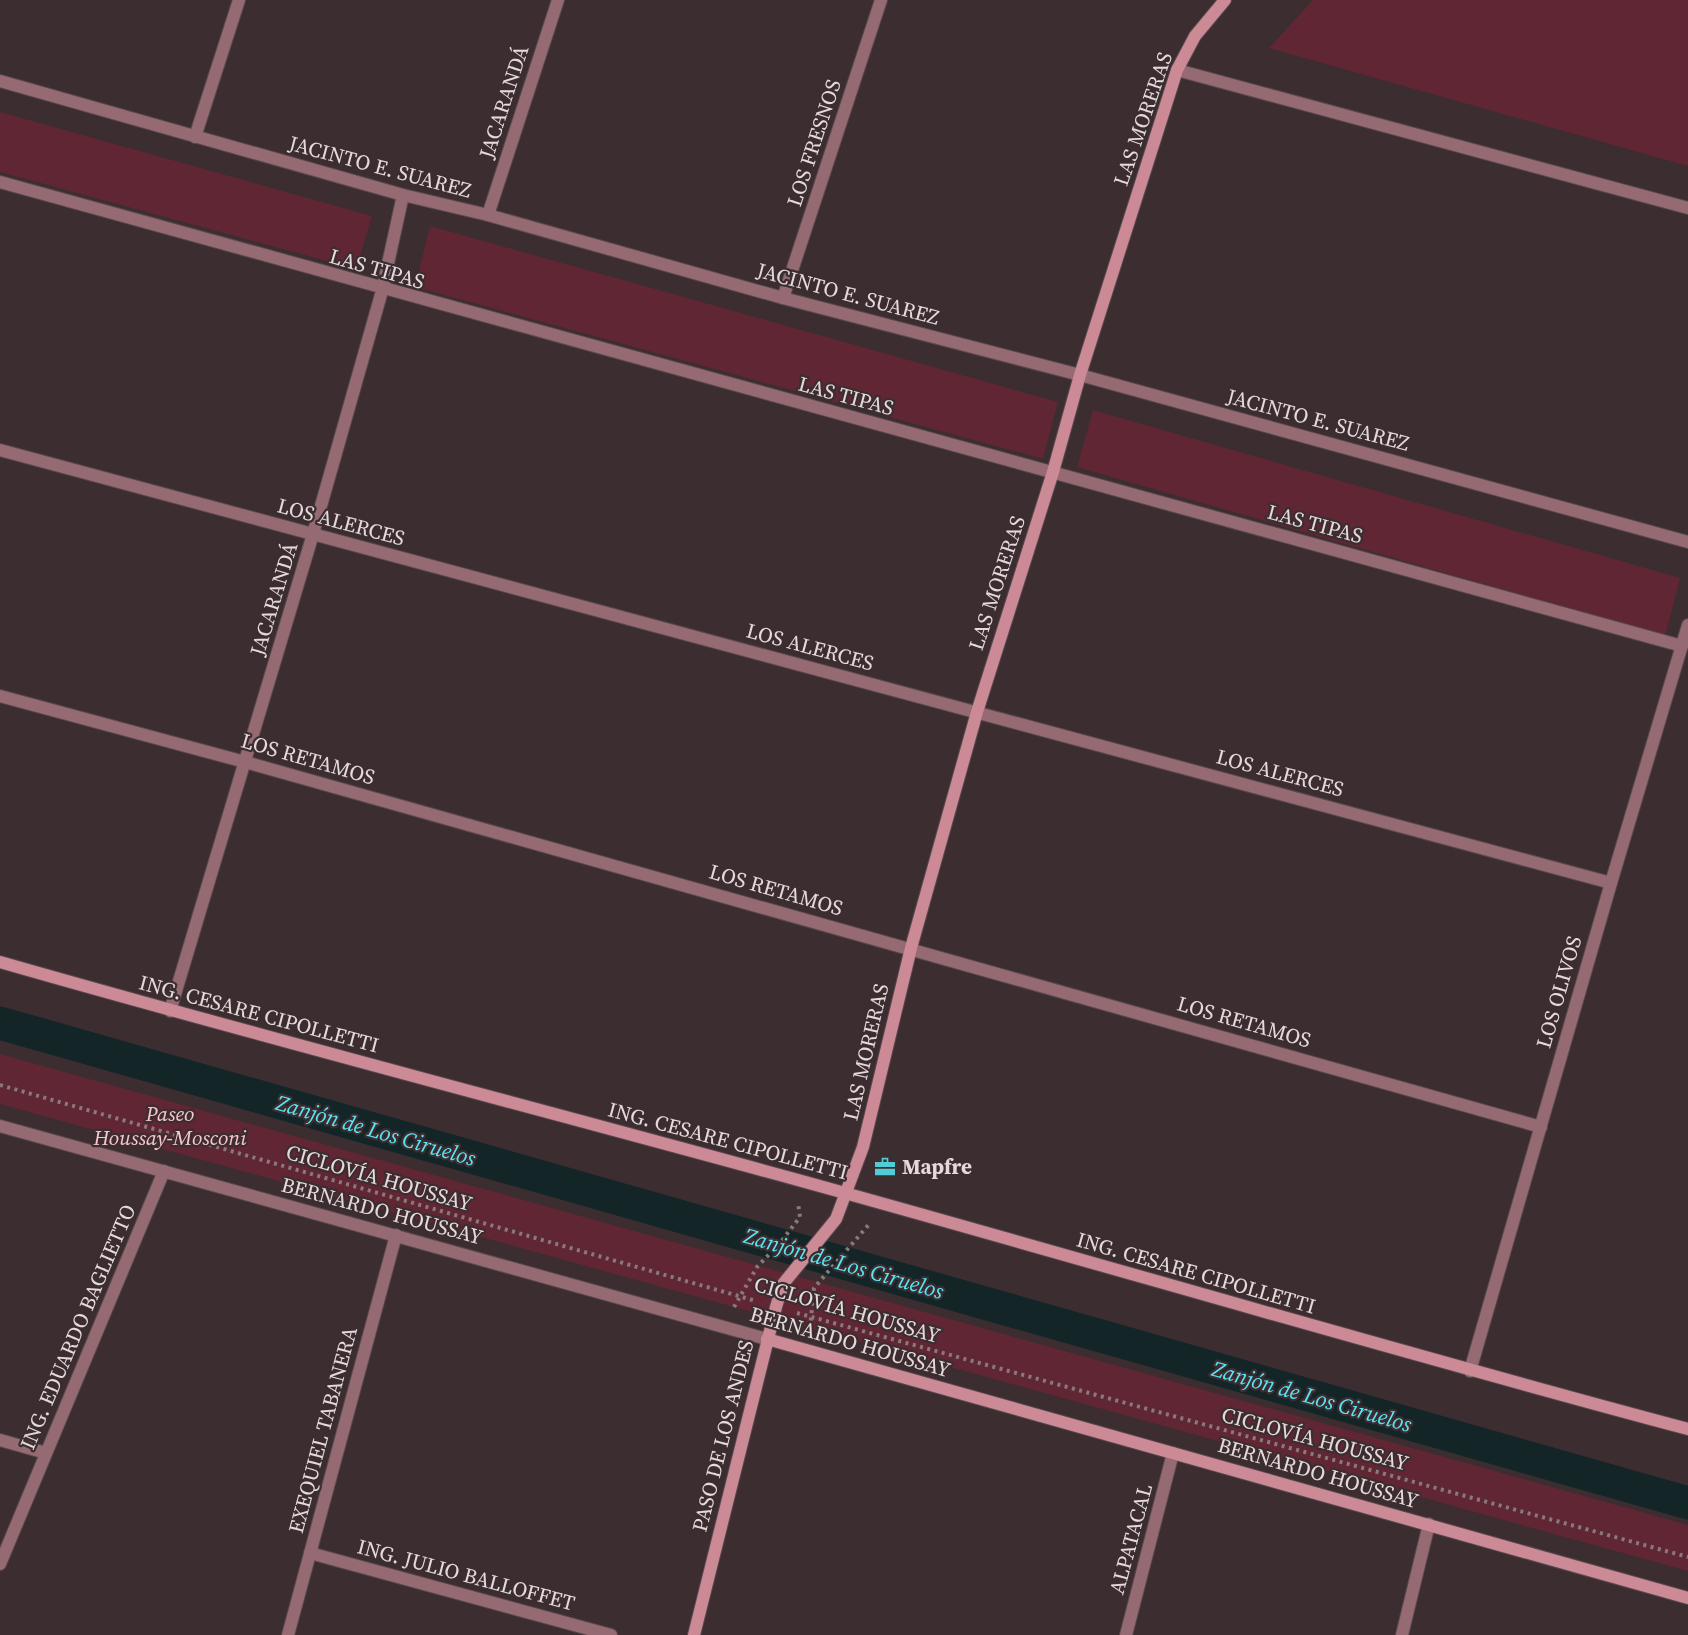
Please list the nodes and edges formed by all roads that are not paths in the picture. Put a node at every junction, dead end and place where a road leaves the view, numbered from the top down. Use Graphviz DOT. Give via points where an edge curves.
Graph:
graph roads {
  1 [pos="239,0"];
  2 [pos="558,0"];
  3 [pos="881,0"];
  4 [pos="1225,0"];
  5 [pos="1177,70"];
  6 [pos="0,81"];
  7 [pos="195,137"];
  8 [pos="0,182"];
  9 [pos="403,195"];
  10 [pos="1688,208"];
  11 [pos="488,215"];
  12 [pos="382,291"];
  13 [pos="783,298"];
  14 [pos="1080,375"];
  15 [pos="0,450"];
  16 [pos="1053,472"];
  17 [pos="314,534"];
  18 [pos="1688,542"];
  19 [pos="1688,625"];
  20 [pos="1682,646"];
  21 [pos="0,696"];
  22 [pos="977,712"];
  23 [pos="245,762"];
  24 [pos="1611,883"];
  25 [pos="911,948"];
  26 [pos="0,962"];
  27 [pos="170,1011"];
  28 [pos="0,1126"];
  29 [pos="1541,1127"];
  30 [pos="164,1171"];
  31 [pos="846,1194"];
  32 [pos="396,1234"];
  33 [pos="767,1339"];
  34 [pos="1470,1371"];
  35 [pos="1688,1429"];
  36 [pos="0,1440"];
  37 [pos="46,1453"];
  38 [pos="1173,1453"];
  39 [pos="1429,1524"];
  40 [pos="310,1553"];
  41 [pos="0,1564"];
  42 [pos="1688,1598"];
  43 [pos="288,1635"];
  44 [pos="611,1635"];
  45 [pos="694,1635"];
  46 [pos="1126,1635"];
  47 [pos="1402,1635"];
  1 -- 7 [label="street"];
  2 -- 11 [label="street, JACARANDÁ"];
  3 -- 13 [label="street, LOS FRESNOS"];
  4 -- 5 [label="street, LAS MORERAS" via="1195,36"];
  5 -- 10 [label="street"];
  5 -- 14 [label="street, LAS MORERAS"];
  6 -- 7 [label="street, JACINTO E. SUAREZ"];
  7 -- 9 [label="street, JACINTO E. SUAREZ"];
  8 -- 12 [label="street, LAS TIPAS"];
  9 -- 11 [label="street, JACINTO E. SUAREZ"];
  9 -- 12 [label="street, JACARANDÁ"];
  11 -- 13 [label="street, JACINTO E. SUAREZ"];
  12 -- 16 [label="street, LAS TIPAS"];
  12 -- 17 [label="street, JACARANDÁ"];
  13 -- 14 [label="street, JACINTO E. SUAREZ"];
  14 -- 16 [label="street, LAS MORERAS"];
  14 -- 18 [label="street, JACINTO E. SUAREZ"];
  15 -- 17 [label="street, LOS ALERCES"];
  16 -- 20 [label="street, LAS TIPAS"];
  16 -- 22 [label="street, LAS MORERAS"];
  17 -- 22 [label="street, LOS ALERCES"];
  17 -- 23 [label="street, JACARANDÁ"];
  19 -- 20 [label="street, LOS OLIVOS"];
  20 -- 24 [label="street, LOS OLIVOS"];
  21 -- 23 [label="street, LOS RETAMOS"];
  22 -- 24 [label="street, LOS ALERCES"];
  22 -- 25 [label="street, LAS MORERAS"];
  23 -- 25 [label="street, LOS RETAMOS"];
  23 -- 27 [label="street, JACARANDÁ"];
  24 -- 29 [label="street, LOS OLIVOS"];
  25 -- 29 [label="street, LOS RETAMOS"];
  25 -- 31 [label="street, LAS MORERAS" via="863,1147"];
  26 -- 27 [label="street, ING. CESARE CIPOLLETTI"];
  27 -- 31 [label="street, ING. CESARE CIPOLLETTI"];
  28 -- 30 [label="street, BERNARDO HOUSSAY"];
  29 -- 34 [label="street, LOS OLIVOS"];
  30 -- 32 [label="street, BERNARDO HOUSSAY"];
  30 -- 37 [label="street, ING. EDUARDO BAGLIETTO"];
  31 -- 33 [label="street, PASO DE LOS ANDES" via="836,1219 783,1284"];
  31 -- 34 [label="street, ING. CESARE CIPOLLETTI"];
  32 -- 33 [label="street, BERNARDO HOUSSAY"];
  32 -- 40 [label="street, EXEQUIEL TABANERA"];
  33 -- 38 [label="street, BERNARDO HOUSSAY"];
  33 -- 45 [label="street, PASO DE LOS ANDES"];
  34 -- 35 [label="street, ING. CESARE CIPOLLETTI"];
  36 -- 37 [label="street"];
  37 -- 41 [label="street, ING. EDUARDO BAGLIETTO"];
  38 -- 39 [label="street, BERNARDO HOUSSAY"];
  38 -- 46 [label="street, ALPATACAL"];
  39 -- 42 [label="street, BERNARDO HOUSSAY"];
  39 -- 47 [label="street"];
  40 -- 43 [label="street, EXEQUIEL TABANERA"];
  40 -- 44 [label="street, ING. JULIO BALLOFFET"];
}
